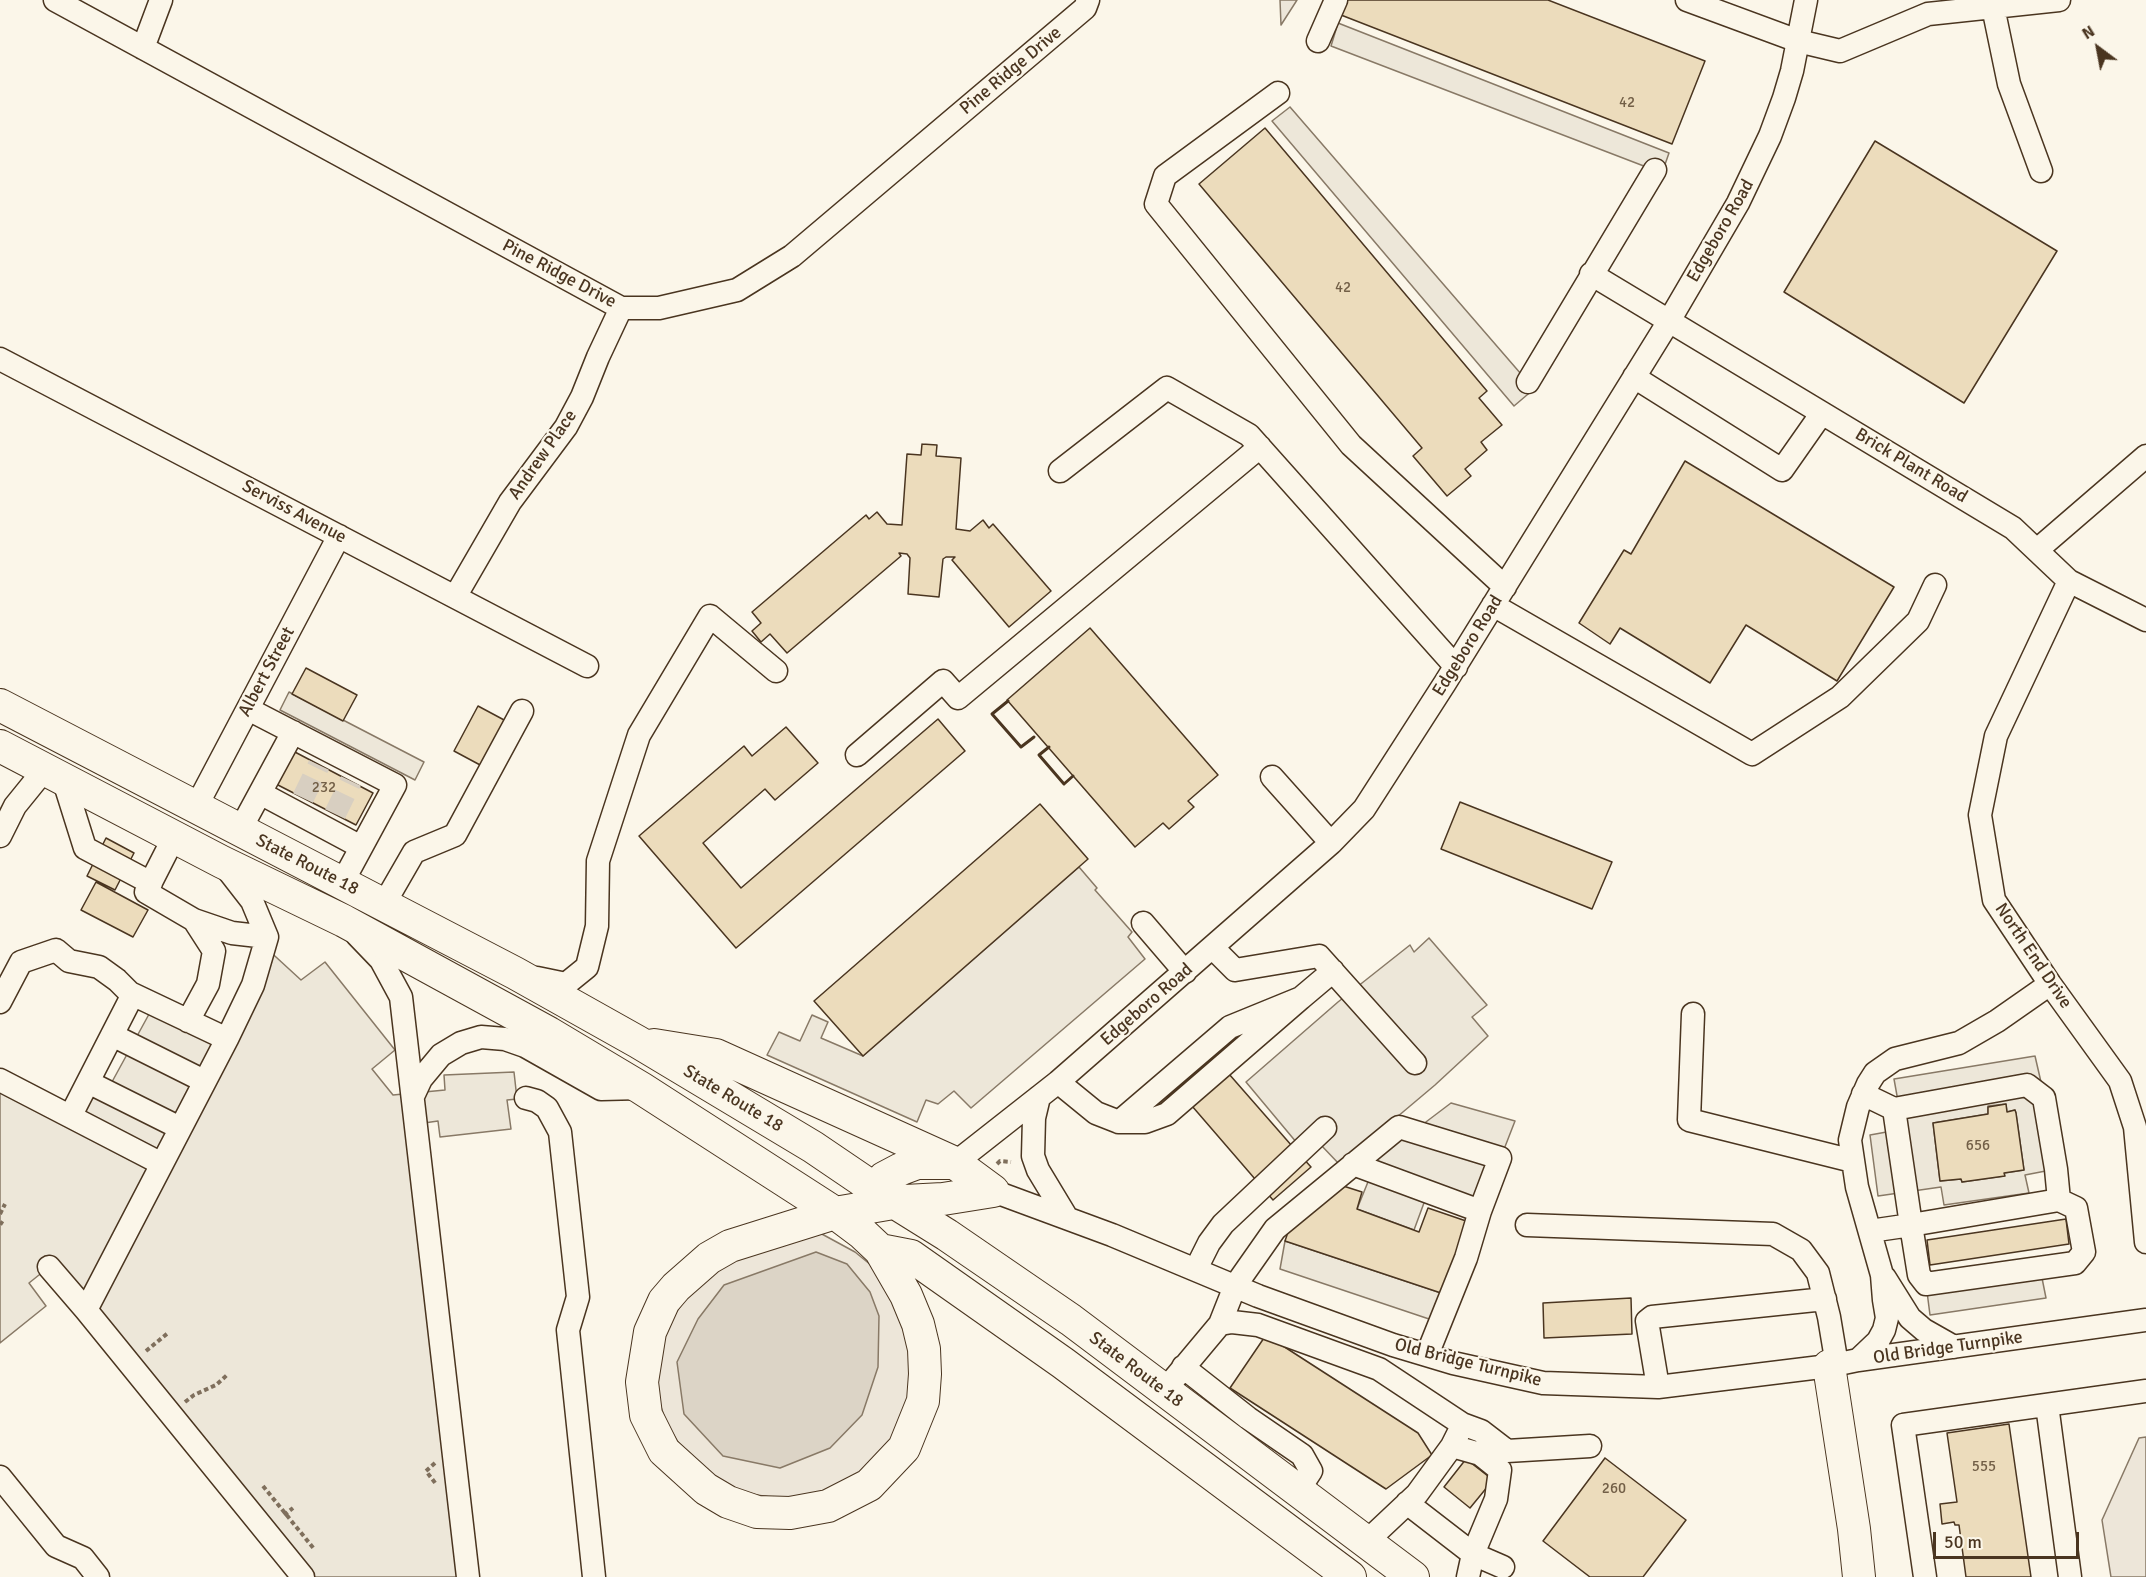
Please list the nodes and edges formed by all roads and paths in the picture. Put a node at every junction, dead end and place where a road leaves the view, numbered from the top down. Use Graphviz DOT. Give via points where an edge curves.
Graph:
graph roads {
  1 [pos="55,0"];
  2 [pos="161,0"];
  3 [pos="1088,0"];
  4 [pos="1336,0"];
  5 [pos="1687,0"];
  6 [pos="1806,0"];
  7 [pos="2059,0"];
  8 [pos="1993,7"];
  9 [pos="1318,41"];
  10 [pos="1798,41"];
  11 [pos="143,48"];
  12 [pos="1278,93"];
  13 [pos="1655,170"];
  14 [pos="2041,171"];
  15 [pos="1591,274"];
  16 [pos="621,308"];
  17 [pos="1669,321"];
  18 [pos="0,359"];
  19 [pos="1634,377"];
  20 [pos="1528,382"];
  21 [pos="1822,413"];
  22 [pos="1260,447"];
  23 [pos="2146,456"];
  24 [pos="1060,471"];
  25 [pos="339,536"];
  26 [pos="2037,550"];
  27 [pos="2069,581"];
  28 [pos="1935,585"];
  29 [pos="1499,596"];
  30 [pos="455,597"];
  31 [pos="2146,620"];
  32 [pos="587,666"];
  33 [pos="1456,667"];
  34 [pos="776,671"];
  35 [pos="0,705"];
  36 [pos="248,709"];
  37 [pos="522,711"];
  38 [pos="293,732"];
  39 [pos="0,746"];
  40 [pos="857,755"];
  41 [pos="54,773"];
  42 [pos="1272,777"];
  43 [pos="260,793"];
  44 [pos="196,807"];
  45 [pos="240,830"];
  46 [pos="0,836"];
  47 [pos="174,837"];
  48 [pos="1331,843"];
  49 [pos="361,847"];
  50 [pos="222,862"];
  51 [pos="151,883"];
  52 [pos="342,883"];
  53 [pos="384,904"];
  54 [pos="194,920"];
  55 [pos="344,921"];
  56 [pos="1143,923"];
  57 [pos="232,933"];
  58 [pos="267,937"];
  59 [pos="1213,948"];
  60 [pos="214,951"];
  61 [pos="1326,963"];
  62 [pos="1185,972"];
  63 [pos="515,973"];
  64 [pos="2050,984"];
  65 [pos="130,993"];
  66 [pos="0,1002"];
  67 [pos="1693,1014"];
  68 [pos="188,1021"];
  69 [pos="112,1035"];
  70 [pos="227,1039"];
  71 [pos="638,1042"];
  72 [pos="1415,1063"];
  73 [pos="0,1080"];
  74 [pos="204,1081"];
  75 [pos="2120,1081"];
  76 [pos="88,1082"];
  77 [pos="1058,1082"];
  78 [pos="641,1088"];
  79 [pos="1863,1094"];
  80 [pos="414,1095"];
  81 [pos="1039,1097"];
  82 [pos="526,1098"];
  83 [pos="1894,1109"];
  84 [pos="70,1115"];
  85 [pos="180,1128"];
  86 [pos="1325,1128"];
  87 [pos="2146,1130"];
  88 [pos="1853,1161"];
  89 [pos="1011,1162"];
  90 [pos="955,1163"];
  91 [pos="162,1164"];
  92 [pos="1353,1164"];
  93 [pos="994,1179"];
  94 [pos="2059,1200"];
  95 [pos="5,1204"];
  96 [pos="1480,1211"];
  97 [pos="0,1214"];
  98 [pos="874,1214"];
  99 [pos="1067,1218"];
  100 [pos="1527,1225"];
  101 [pos="1911,1225"];
  102 [pos="1870,1231"];
  103 [pos="2146,1242"];
  104 [pos="49,1267"];
  105 [pos="1196,1269"];
  106 [pos="1882,1275"];
  107 [pos="1235,1286"];
  108 [pos="1825,1299"];
  109 [pos="86,1310"];
  110 [pos="2146,1320"];
  111 [pos="1220,1324"];
  112 [pos="168,1334"];
  113 [pos="1954,1347"];
  114 [pos="1404,1348"];
  115 [pos="1427,1355"];
  116 [pos="141,1356"];
  117 [pos="1842,1364"];
  118 [pos="227,1375"];
  119 [pos="1394,1378"];
  120 [pos="1174,1379"];
  121 [pos="1658,1387"];
  122 [pos="2146,1391"];
  123 [pos="182,1405"];
  124 [pos="2047,1406"];
  125 [pos="1462,1424"];
  126 [pos="1452,1446"];
  127 [pos="1590,1446"];
  128 [pos="436,1463"];
  129 [pos="0,1477"];
  130 [pos="437,1485"];
  131 [pos="263,1486"];
  132 [pos="1407,1503"];
  133 [pos="293,1508"];
  134 [pos="285,1514"];
  135 [pos="277,1521"];
  136 [pos="1366,1542"];
  137 [pos="315,1550"];
  138 [pos="1473,1554"];
  139 [pos="1503,1567"];
  140 [pos="99,1577"];
  141 [pos="303,1577"];
  142 [pos="468,1577"];
  143 [pos="594,1577"];
  144 [pos="1350,1577"];
  145 [pos="1413,1577"];
  146 [pos="1468,1577"];
  147 [pos="1859,1577"];
  148 [pos="1925,1577"];
  149 [pos="2070,1577"];
  1 -- 11 [label="street, Pine Ridge Drive"];
  2 -- 11 [label="street"];
  3 -- 16 [label="street, Pine Ridge Drive" via="1085,8 792,256 737,290 659,308"];
  4 -- 9 [label="street"];
  5 -- 10 [label="street"];
  6 -- 10 [label="street, Edgeboro Road"];
  7 -- 8 [label="street"];
  8 -- 10 [label="street" via="1928,14 1840,51"];
  8 -- 14 [label="street" via="2009,84"];
  10 -- 17 [label="street, Edgeboro Road" via="1784,98 1755,171"];
  11 -- 16 [label="street, Pine Ridge Drive"];
  12 -- 29 [label="street" via="1165,176 1156,204 1352,445"];
  13 -- 15 [label="street"];
  15 -- 17 [label="street, Brick Plant Road"];
  15 -- 20 [label="street"];
  16 -- 30 [label="street, Andrew Place" via="566,427 510,502"];
  17 -- 19 [label="street, Edgeboro Road"];
  17 -- 21 [label="street, Brick Plant Road"];
  18 -- 25 [label="street, Serviss Avenue"];
  19 -- 21 [label="street" via="1782,470"];
  19 -- 29 [label="street, Edgeboro Road"];
  21 -- 26 [label="street, Brick Plant Road" via="2013,528"];
  22 -- 24 [label="street" via="1248,435 1167,388"];
  22 -- 33 [label="street"];
  22 -- 40 [label="street" via="958,698 943,681"];
  23 -- 26 [label="street"];
  25 -- 30 [label="street, Serviss Avenue"];
  25 -- 36 [label="street, Albert Street"];
  26 -- 27 [label="street, Brick Plant Road"];
  27 -- 31 [label="street, Brick Plant Road"];
  27 -- 64 [label="street, North End Drive" via="1996,736 1980,814 1994,900"];
  28 -- 29 [label="street" via="1918,621 1840,697 1752,754"];
  29 -- 33 [label="street, Edgeboro Road"];
  30 -- 32 [label="street, Serviss Avenue"];
  33 -- 48 [label="street, Edgeboro Road" via="1364,809"];
  34 -- 63 [label="street" via="710,616 639,735 598,861 597,926 587,967 566,984"];
  35 -- 44 [label="highway, State Route 18"];
  36 -- 38 [label="street"];
  36 -- 44 [label="street, Albert Street"];
  37 -- 53 [label="street" via="455,835 414,852"];
  38 -- 43 [label="street"];
  38 -- 49 [label="street" via="323,757 355,774 395,785"];
  39 -- 41 [label="highway, State Route 18"];
  41 -- 46 [label="street" via="15,806"];
  41 -- 47 [label="highway, State Route 18"];
  41 -- 51 [label="street" via="85,848"];
  42 -- 48 [label="street"];
  43 -- 45 [label="street"];
  43 -- 49 [label="street" via="299,805 331,822"];
  44 -- 45 [label="highway, State Route 18"];
  45 -- 52 [label="highway, State Route 18"];
  47 -- 50 [label="highway, State Route 18"];
  47 -- 51 [label="street"];
  48 -- 59 [label="street, Edgeboro Road"];
  49 -- 52 [label="street"];
  50 -- 55 [label="highway, State Route 18"];
  50 -- 58 [label="street" via="252,901"];
  51 -- 54 [label="street" via="146,892"];
  52 -- 53 [label="highway, State Route 18"];
  53 -- 63 [label="highway, State Route 18"];
  54 -- 57 [label="street"];
  54 -- 60 [label="street"];
  55 -- 78 [label="highway, State Route 18"];
  55 -- 80 [label="street" via="381,960 401,997"];
  56 -- 62 [label="street"];
  57 -- 58 [label="street"];
  57 -- 60 [label="street"];
  58 -- 70 [label="street" via="253,985"];
  59 -- 61 [label="street" via="1234,970"];
  59 -- 62 [label="street, Edgeboro Road"];
  60 -- 68 [label="street" via="208,984"];
  61 -- 72 [label="street"];
  61 -- 77 [label="street" via="1301,998 1230,1027 1119,1122 1096,1113"];
  62 -- 77 [label="street, Edgeboro Road"];
  63 -- 71 [label="highway, State Route 18"];
  64 -- 75 [label="street, North End Drive"];
  64 -- 79 [label="street" via="1959,1043 1895,1059 1875,1073"];
  65 -- 66 [label="street" via="99,967 69,961 56,950 21,962"];
  65 -- 68 [label="street"];
  65 -- 69 [label="street"];
  67 -- 88 [label="street" via="1689,1120"];
  68 -- 70 [label="street"];
  69 -- 74 [label="street"];
  69 -- 76 [label="street"];
  70 -- 74 [label="street"];
  71 -- 90 [label="highway" via="716,1054"];
  71 -- 98 [label="highway, State Route 18" via="813,1147"];
  73 -- 84 [label="street"];
  74 -- 85 [label="street"];
  75 -- 87 [label="street, North End Drive"];
  75 -- 103 [label="street, North End Drive" via="2135,1127"];
  76 -- 84 [label="street"];
  76 -- 85 [label="street"];
  77 -- 81 [label="street, Edgeboro Road"];
  78 -- 80 [label="street" via="601,1089 525,1046 481,1037 441,1054"];
  78 -- 98 [label="highway, State Route 18"];
  79 -- 83 [label="street"];
  79 -- 88 [label="street" via="1850,1140"];
  80 -- 142 [label="street"];
  81 -- 90 [label="street, Edgeboro Road"];
  81 -- 99 [label="street" via="1033,1156"];
  82 -- 143 [label="street" via="547,1108 560,1132 578,1297 568,1330"];
  83 -- 94 [label="street" via="2027,1085 2044,1098"];
  83 -- 101 [label="street"];
  84 -- 91 [label="street"];
  85 -- 91 [label="street"];
  86 -- 105 [label="street" via="1223,1224"];
  88 -- 102 [label="street"];
  89 -- 93 [label="path" via="1000,1161"];
  90 -- 93 [label="highway"];
  90 -- 98 [label="highway" via="939,1182"];
  91 -- 109 [label="street"];
  92 -- 96 [label="street"];
  92 -- 96 [label="street" via="1399,1126 1500,1158"];
  92 -- 107 [label="street" via="1275,1229"];
  93 -- 98 [label="highway" via="942,1198"];
  93 -- 99 [label="street, Old Bridge Turnpike"];
  94 -- 101 [label="street"];
  94 -- 101 [label="street" via="2076,1208 2084,1252 2075,1263 1926,1284 1919,1275"];
  95 -- 97 [label="path"];
  96 -- 115 [label="street" via="1466,1258"];
  98 -- 98 [label="highway" via="918,1323 924,1349 923,1401 904,1448 868,1485 828,1506 790,1513 757,1512 728,1502 706,1489 664,1451 646,1415 642,1382 650,1332 664,1301 688,1274 730,1246"];
  98 -- 120 [label="highway, State Route 18" via="947,1235 1071,1320"];
  98 -- 144 [label="highway, State Route 18" via="911,1256 1064,1363"];
  99 -- 105 [label="street, Old Bridge Turnpike"];
  100 -- 108 [label="street" via="1773,1234 1801,1250 1818,1273"];
  101 -- 102 [label="street"];
  102 -- 106 [label="street"];
  104 -- 109 [label="street"];
  105 -- 107 [label="street, Old Bridge Turnpike"];
  106 -- 113 [label="street" via="1910,1318"];
  106 -- 117 [label="street" via="1887,1318 1884,1330 1878,1341"];
  107 -- 111 [label="street"];
  107 -- 114 [label="street, Old Bridge Turnpike"];
  108 -- 117 [label="street"];
  108 -- 121 [label="street" via="1652,1317 1647,1321"];
  109 -- 141 [label="street"];
  110 -- 113 [label="street, Old Bridge Turnpike"];
  111 -- 119 [label="street" via="1258,1325 1380,1369"];
  111 -- 120 [label="street"];
  112 -- 116 [label="path"];
  113 -- 117 [label="street, Old Bridge Turnpike"];
  114 -- 115 [label="street, Old Bridge Turnpike"];
  114 -- 119 [label="street"];
  115 -- 121 [label="street, Old Bridge Turnpike" via="1543,1383"];
  117 -- 121 [label="street, Old Bridge Turnpike"];
  117 -- 147 [label="highway"];
  118 -- 123 [label="path"];
  119 -- 125 [label="street"];
  120 -- 136 [label="highway, State Route 18" via="1298,1491"];
  122 -- 124 [label="street"];
  124 -- 148 [label="street" via="1903,1425"];
  124 -- 149 [label="street"];
  125 -- 126 [label="street"];
  125 -- 127 [label="street" via="1481,1431 1507,1451"];
  126 -- 132 [label="street"];
  126 -- 138 [label="street" via="1480,1454 1500,1470 1496,1499"];
  128 -- 130 [label="path" via="426,1471"];
  129 -- 140 [label="street" via="56,1546 83,1558"];
  131 -- 134 [label="path"];
  132 -- 136 [label="street"];
  132 -- 138 [label="street"];
  133 -- 134 [label="path"];
  134 -- 135 [label="path"];
  134 -- 137 [label="path"];
  136 -- 145 [label="highway, State Route 18"];
  138 -- 139 [label="street"];
  138 -- 146 [label="street"];
}
